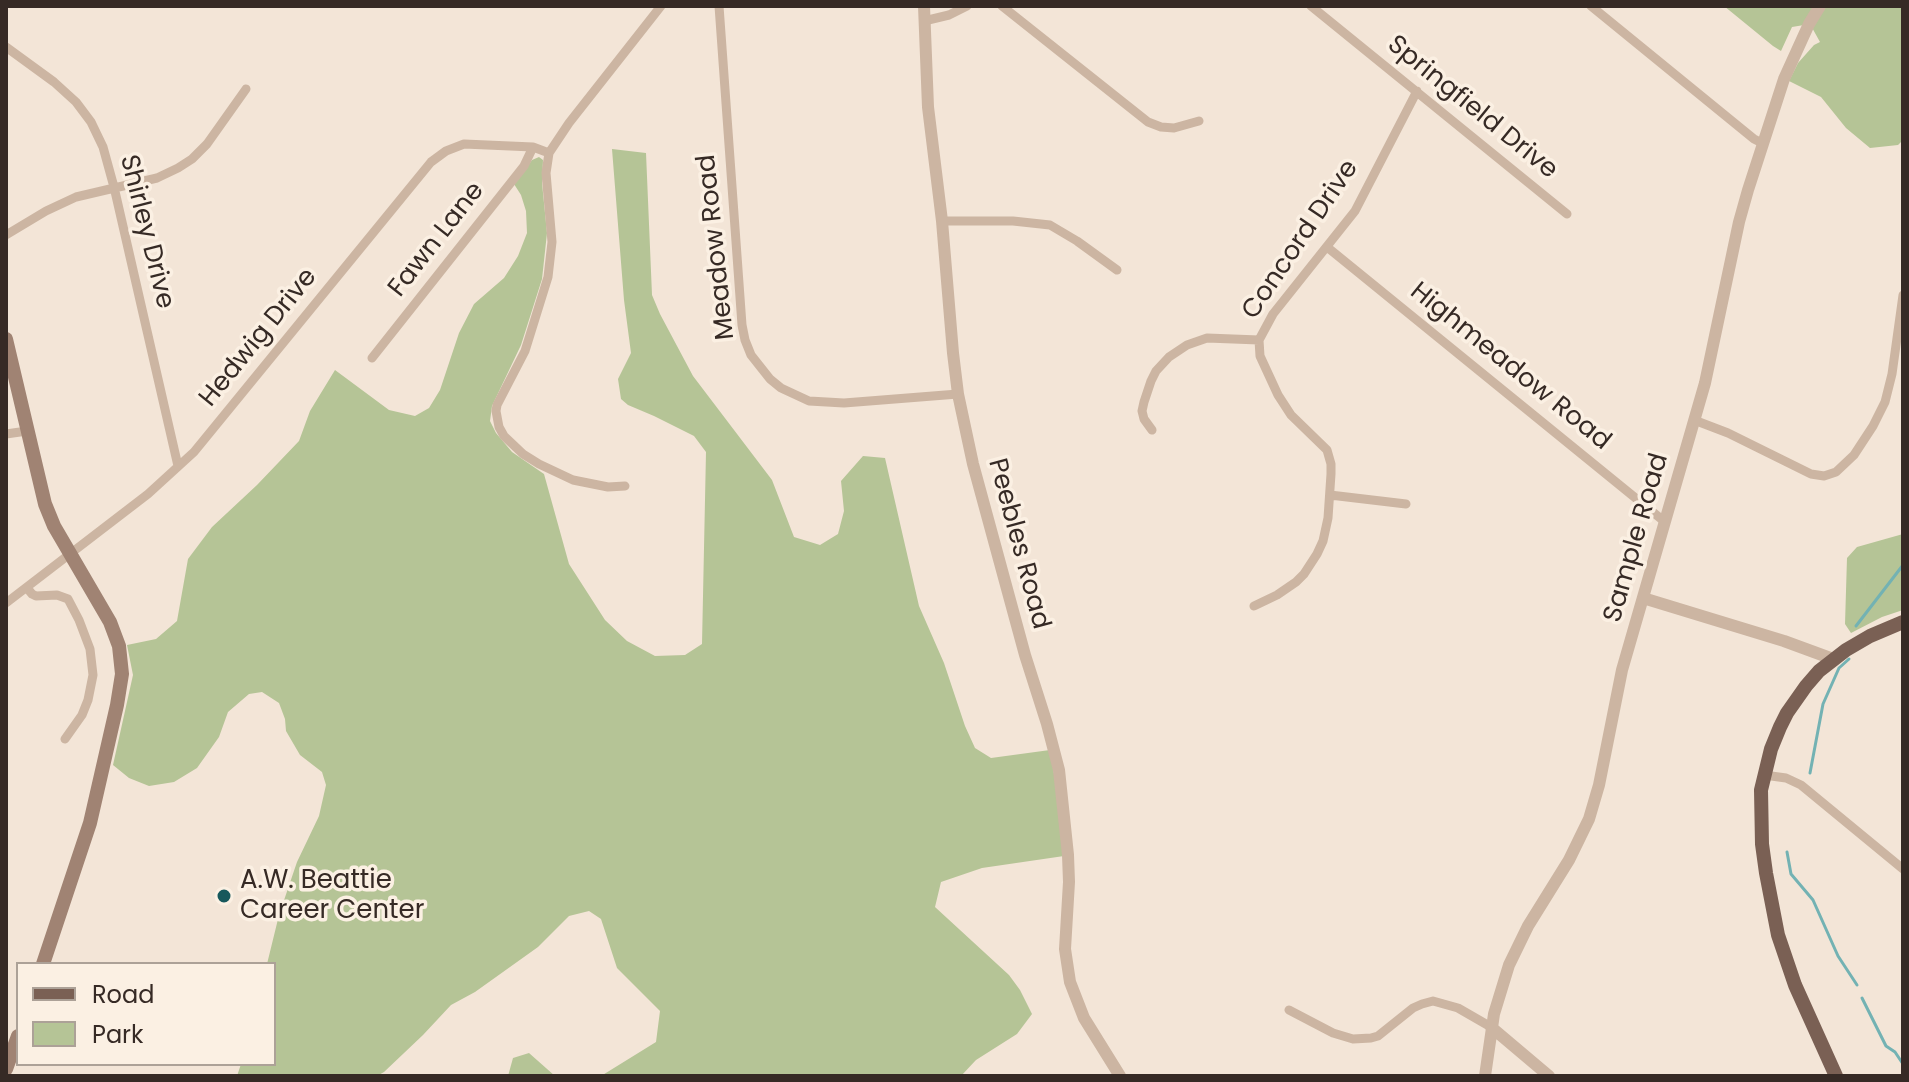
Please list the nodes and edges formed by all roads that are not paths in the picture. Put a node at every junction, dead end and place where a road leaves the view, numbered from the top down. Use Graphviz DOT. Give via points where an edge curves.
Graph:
graph roads {
  1 [pos="661,6"];
  2 [pos="719,6"];
  3 [pos="924,6"];
  4 [pos="967,6"];
  5 [pos="1002,6"];
  6 [pos="1311,6"];
  7 [pos="1591,6"];
  8 [pos="1820,6"];
  9 [pos="924,21"];
  10 [pos="6,47"];
  11 [pos="246,89"];
  12 [pos="1417,91"];
  13 [pos="1199,121"];
  14 [pos="1762,143"];
  15 [pos="533,147"];
  16 [pos="549,153"];
  17 [pos="114,187"];
  18 [pos="1567,214"];
  19 [pos="942,221"];
  20 [pos="6,235"];
  21 [pos="1327,247"];
  22 [pos="1117,270"];
  23 [pos="1903,295"];
  24 [pos="6,339"];
  25 [pos="1259,340"];
  26 [pos="372,358"];
  27 [pos="958,394"];
  28 [pos="1694,420"];
  29 [pos="1152,430"];
  30 [pos="27,431"];
  31 [pos="6,434"];
  32 [pos="178,466"];
  33 [pos="625,486"];
  34 [pos="1330,495"];
  35 [pos="1406,504"];
  36 [pos="1665,522"];
  37 [pos="70,552"];
  38 [pos="27,588"];
  39 [pos="1643,598"];
  40 [pos="6,603"];
  41 [pos="1254,606"];
  42 [pos="1903,622"];
  43 [pos="1833,659"];
  44 [pos="65,739"];
  45 [pos="1764,775"];
  46 [pos="1903,869"];
  47 [pos="44,962"];
  48 [pos="1289,1010"];
  49 [pos="1491,1027"];
  50 [pos="16,1042"];
  51 [pos="6,1069"];
  52 [pos="1120,1076"];
  53 [pos="1485,1076"];
  54 [pos="1549,1076"];
  55 [pos="1836,1076"];
  1 -- 16 [label="street"];
  2 -- 27 [label="street, Meadow Road" via="742,325 751,355 781,388 809,401"];
  3 -- 9 [label="street, Peebles Road"];
  4 -- 9 [label="street"];
  5 -- 13 [label="street" via="1148,122 1174,128"];
  6 -- 12 [label="street, Springfield Drive"];
  7 -- 14 [label="street"];
  8 -- 14 [label="street, Sample Road" via="1789,67"];
  9 -- 19 [label="street, Peebles Road"];
  10 -- 17 [label="street, Shirley Drive" via="76,102 97,133"];
  11 -- 17 [label="street" via="192,159 157,178"];
  12 -- 18 [label="street, Springfield Drive"];
  12 -- 21 [label="street, Concord Drive" via="1362,199"];
  14 -- 28 [label="street, Sample Road"];
  15 -- 16 [label="street, Hedwig Drive"];
  15 -- 26 [label="street, Fawn Lane" via="524,166"];
  15 -- 32 [label="street, Hedwig Drive" via="464,144 431,162"];
  16 -- 33 [label="street" via="548,277 525,351 497,405 497,422 508,440 539,464 573,480"];
  17 -- 20 [label="street" via="61,203"];
  17 -- 32 [label="street, Shirley Drive"];
  19 -- 22 [label="street" via="1050,225"];
  19 -- 27 [label="street, Peebles Road"];
  21 -- 25 [label="street, Concord Drive" via="1273,314"];
  21 -- 36 [label="street, Highmeadow Road"];
  23 -- 28 [label="street" via="1885,402 1854,455 1836,472 1811,474"];
  24 -- 30 [label="main road"];
  25 -- 29 [label="street" via="1207,338 1169,357 1156,371 1144,402 1144,419"];
  25 -- 34 [label="street, Concord Drive" via="1264,368 1286,409 1327,450"];
  27 -- 52 [label="street, Peebles Road" via="1059,770 1068,855 1065,949 1070,982 1084,1018"];
  28 -- 36 [label="street, Sample Road"];
  30 -- 31 [label="street"];
  30 -- 37 [label="main road" via="45,504"];
  32 -- 37 [label="street, Hedwig Drive"];
  34 -- 35 [label="street"];
  34 -- 41 [label="street, Concord Drive" via="1323,541 1304,574"];
  36 -- 39 [label="street, Sample Road"];
  37 -- 38 [label="street, Hedwig Drive"];
  37 -- 47 [label="main road" via="114,631 122,674 90,823"];
  38 -- 40 [label="street, Hedwig Drive"];
  38 -- 44 [label="street" via="36,596 68,599 90,649 93,675 88,700"];
  39 -- 43 [label="street"];
  39 -- 49 [label="street, Sample Road" via="1587,825 1517,947"];
  42 -- 43 [label="main road"];
  43 -- 45 [label="main road" via="1787,713"];
  45 -- 46 [label="street" via="1801,785"];
  45 -- 55 [label="main road" via="1762,844 1778,935"];
  48 -- 49 [label="street" via="1353,1039 1378,1036 1413,1008 1433,1001"];
  49 -- 53 [label="street, Sample Road"];
  49 -- 54 [label="street"];
  50 -- 51 [label="main road"];
}
